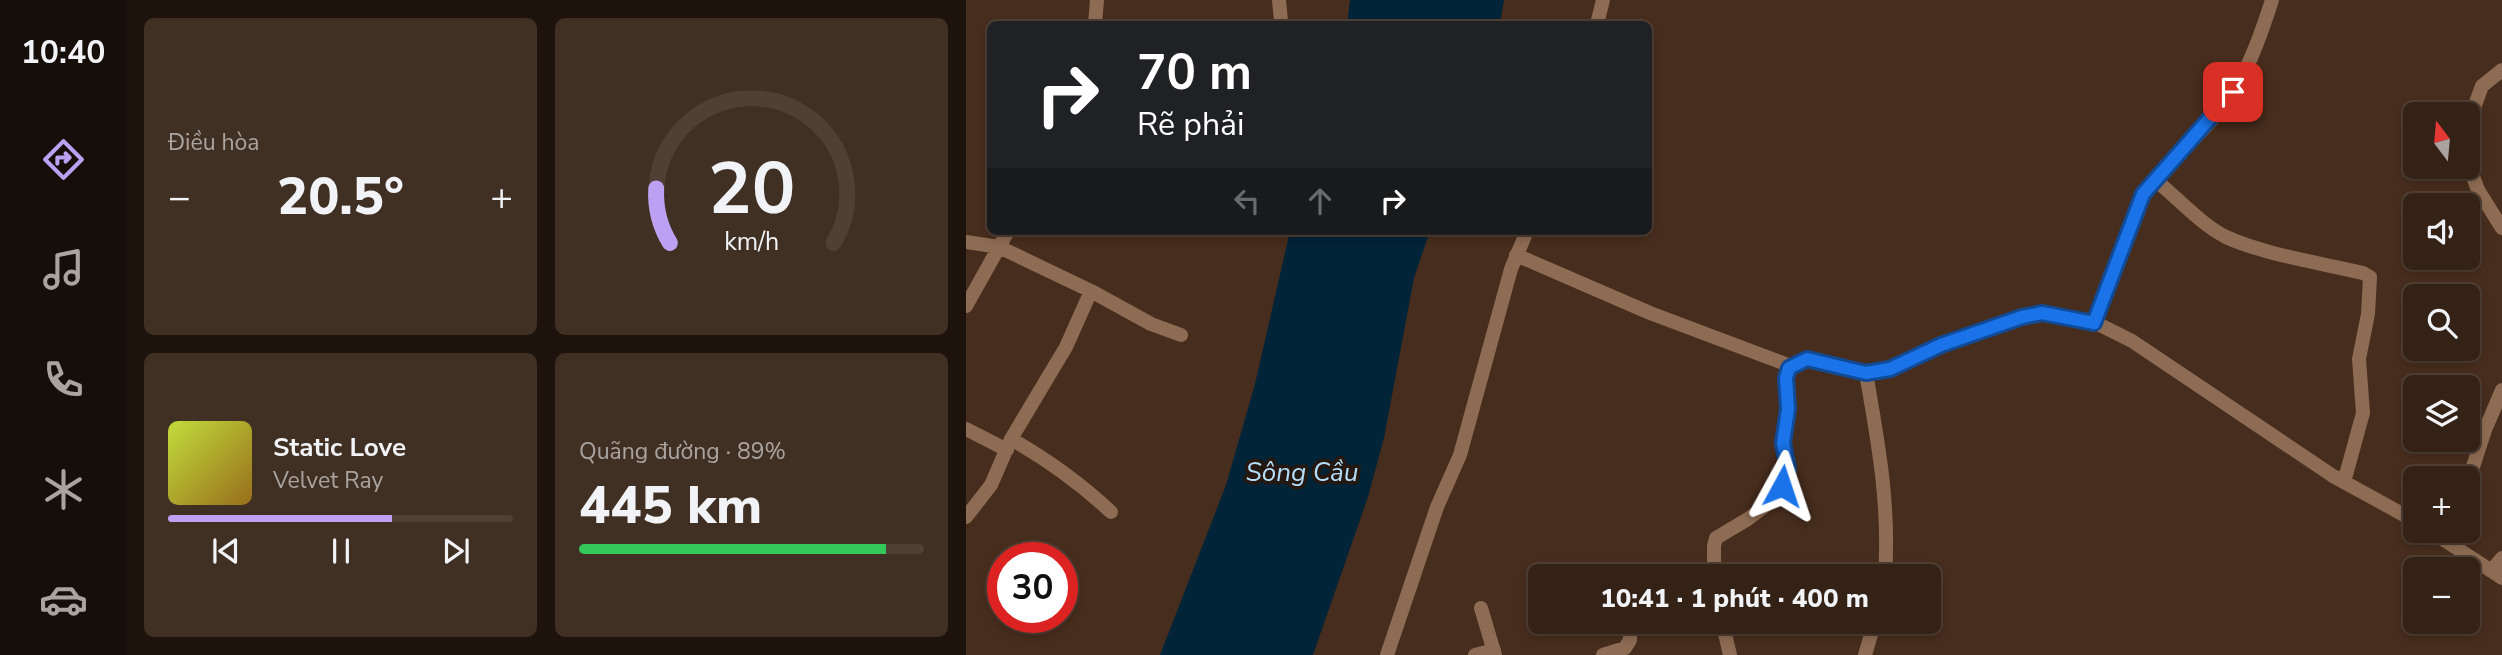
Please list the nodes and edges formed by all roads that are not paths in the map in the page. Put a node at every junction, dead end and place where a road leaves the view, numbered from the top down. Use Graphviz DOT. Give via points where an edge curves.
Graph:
graph roads {
  1 [pos="1097,0"];
  2 [pos="1279,0"];
  3 [pos="1603,0"];
  4 [pos="2272,0"];
  5 [pos="1095,21"];
  6 [pos="1281,21"];
  7 [pos="1598,21"];
  8 [pos="2502,70"];
  9 [pos="2476,102"];
  10 [pos="2154,179"];
  11 [pos="2474,179"];
  12 [pos="2502,228"];
  13 [pos="1006,235"];
  14 [pos="1525,235"];
  15 [pos="966,242"];
  16 [pos="999,247"];
  17 [pos="1516,255"];
  18 [pos="1091,291"];
  19 [pos="966,306"];
  20 [pos="2094,323"];
  21 [pos="1181,335"];
  22 [pos="1791,366"];
  23 [pos="1871,373"];
  24 [pos="2502,390"];
  25 [pos="966,429"];
  26 [pos="1009,445"];
  27 [pos="2473,466"];
  28 [pos="2344,482"];
  29 [pos="1111,512"];
  30 [pos="2403,514"];
  31 [pos="966,517"];
  32 [pos="2456,543"];
  33 [pos="2502,558"];
  34 [pos="1714,564"];
  35 [pos="1885,564"];
  36 [pos="2497,574"];
  37 [pos="1481,608"];
  38 [pos="1630,634"];
  39 [pos="1725,634"];
  40 [pos="1871,634"];
  41 [pos="1494,653"];
  42 [pos="1387,655"];
  43 [pos="1475,655"];
  44 [pos="1603,655"];
  45 [pos="1730,655"];
  46 [pos="1865,655"];
  1 -- 5 [label="street"];
  2 -- 6 [label="street"];
  3 -- 7 [label="street"];
  4 -- 10 [label="street" via="2254,52 2233,92"];
  8 -- 9 [label="street" via="2482,86"];
  10 -- 20 [label="street" via="2143,194"];
  10 -- 28 [label="street" via="2225,236 2370,277 2359,359 2362,413"];
  11 -- 12 [label="street"];
  13 -- 16 [label="street"];
  14 -- 17 [label="street"];
  15 -- 16 [label="street"];
  16 -- 18 [label="street"];
  16 -- 19 [label="street"];
  17 -- 22 [label="street" via="1650,313"];
  17 -- 42 [label="street" via="1460,455 1437,507"];
  18 -- 21 [label="street" via="1150,324"];
  18 -- 26 [label="street" via="1066,347"];
  20 -- 23 [label="street" via="2042,313 2022,317"];
  20 -- 28 [label="street" via="2132,341"];
  22 -- 23 [label="street" via="1807,359"];
  22 -- 34 [label="street" via="1786,378 1785,478 1774,499 1716,538"];
  23 -- 35 [label="street" via="1885,488"];
  24 -- 27 [label="street"];
  25 -- 26 [label="street"];
  26 -- 29 [label="street" via="1039,454"];
  26 -- 31 [label="street" via="991,485"];
  28 -- 30 [label="street"];
  32 -- 36 [label="street"];
  33 -- 36 [label="street"];
  37 -- 41 [label="street"];
  38 -- 44 [label="street" via="1625,648"];
  39 -- 45 [label="street"];
  40 -- 46 [label="street"];
  41 -- 43 [label="street"];
}
